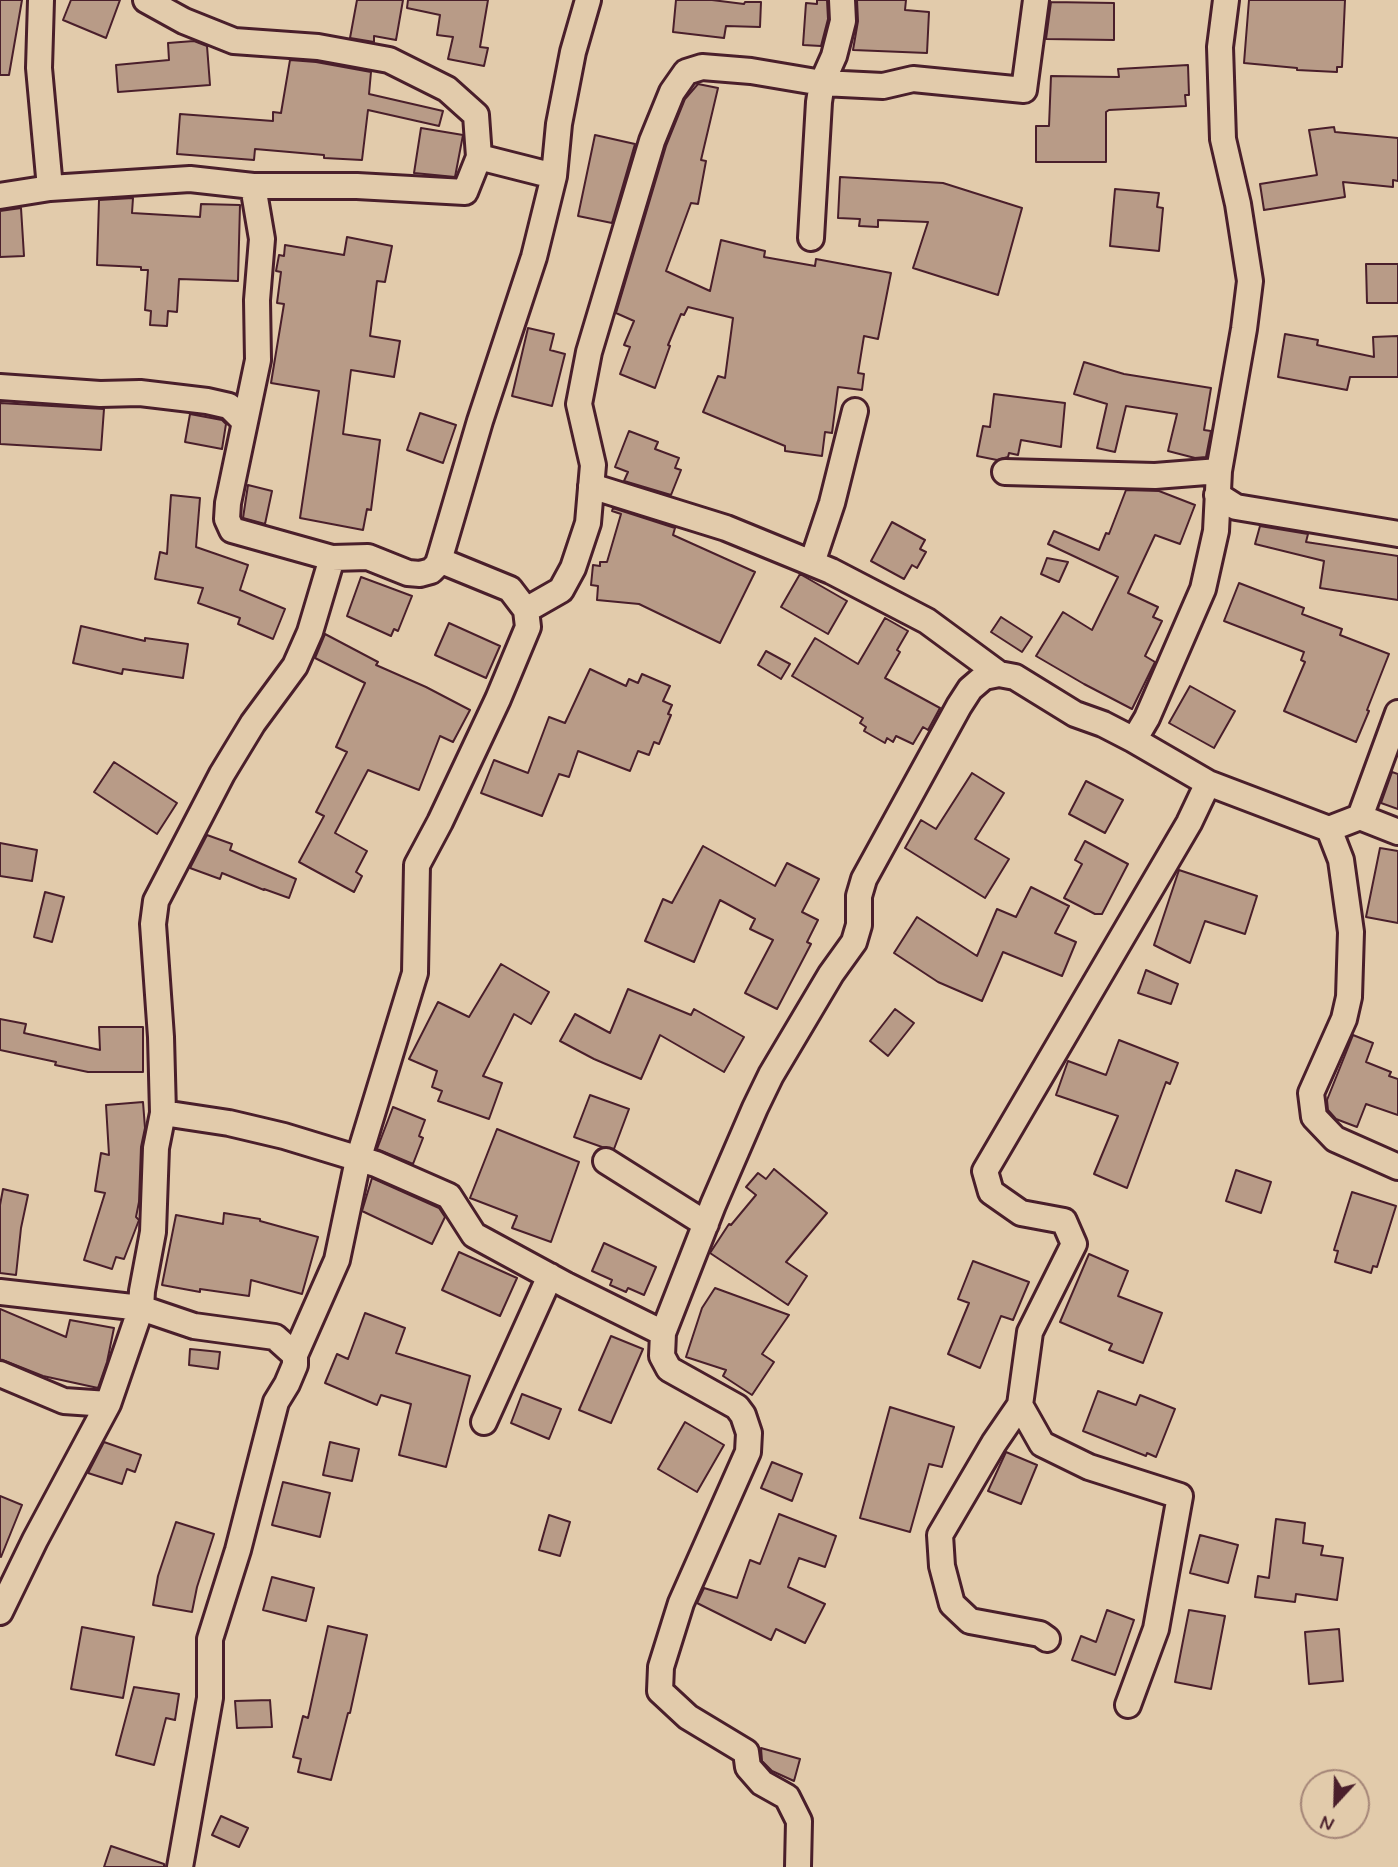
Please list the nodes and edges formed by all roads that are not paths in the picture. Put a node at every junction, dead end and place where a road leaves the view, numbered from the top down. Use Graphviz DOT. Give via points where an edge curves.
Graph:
graph roads {
  1 [pos="41,0"];
  2 [pos="146,0"];
  3 [pos="588,0"];
  4 [pos="842,0"];
  5 [pos="1036,0"];
  6 [pos="1226,0"];
  7 [pos="822,83"];
  8 [pos="479,157"];
  9 [pos="554,176"];
  10 [pos="253,186"];
  11 [pos="50,188"];
  12 [pos="0,196"];
  13 [pos="811,238"];
  14 [pos="0,387"];
  15 [pos="855,411"];
  16 [pos="237,414"];
  17 [pos="1005,472"];
  18 [pos="1218,483"];
  19 [pos="591,486"];
  20 [pos="1398,534"];
  21 [pos="332,558"];
  22 [pos="439,560"];
  23 [pos="812,563"];
  24 [pos="526,610"];
  25 [pos="999,674"];
  26 [pos="1398,713"];
  27 [pos="1133,740"];
  28 [pos="1208,783"];
  29 [pos="1360,817"];
  30 [pos="1329,829"];
  31 [pos="1398,832"];
  32 [pos="163,1113"];
  33 [pos="358,1160"];
  34 [pos="607,1161"];
  35 [pos="1398,1167"];
  36 [pos="706,1224"];
  37 [pos="550,1276"];
  38 [pos="0,1292"];
  39 [pos="141,1308"];
  40 [pos="663,1333"];
  41 [pos="295,1355"];
  42 [pos="0,1374"];
  43 [pos="108,1404"];
  44 [pos="1020,1405"];
  45 [pos="484,1422"];
  46 [pos="0,1612"];
  47 [pos="1046,1639"];
  48 [pos="1128,1705"];
  49 [pos="180,1867"];
  50 [pos="798,1867"];
  1 -- 11 [label="street" via="39,68"];
  2 -- 8 [label="street" via="234,41 318,47 389,60 447,89 476,115"];
  3 -- 9 [label="street" via="559,124"];
  4 -- 7 [label="street" via="843,21"];
  5 -- 7 [label="street" via="1024,90 913,79 883,86"];
  6 -- 18 [label="street" via="1220,47 1223,139 1250,281"];
  7 -- 13 [label="street"];
  7 -- 19 [label="street" via="702,66 686,72 673,92 652,141 589,352 579,404 593,465"];
  8 -- 9 [label="street"];
  8 -- 10 [label="street" via="465,192"];
  9 -- 22 [label="street" via="534,257"];
  10 -- 11 [label="street" via="190,178"];
  10 -- 16 [label="street" via="262,239 258,360 252,391"];
  11 -- 12 [label="street"];
  14 -- 16 [label="street" via="140,393 207,401"];
  15 -- 23 [label="street"];
  16 -- 21 [label="street" via="227,519 232,530"];
  17 -- 18 [label="street" via="1155,476"];
  18 -- 20 [label="street" via="1236,507"];
  18 -- 27 [label="street" via="1216,531 1203,589"];
  19 -- 23 [label="street" via="726,528"];
  19 -- 24 [label="street" via="588,523 573,568 561,590"];
  21 -- 22 [label="street" via="368,557 420,574 431,571"];
  21 -- 32 [label="street" via="295,666 222,774 156,901 153,924"];
  22 -- 24 [label="street" via="510,589"];
  23 -- 25 [label="street" via="927,621"];
  24 -- 33 [label="street" via="528,627 521,649 417,865 415,973"];
  25 -- 27 [label="street" via="1015,677 1075,714"];
  25 -- 36 [label="street" via="984,677 958,706 864,879 853,942 771,1076"];
  26 -- 29 [label="street"];
  27 -- 28 [label="street"];
  28 -- 30 [label="street"];
  28 -- 44 [label="street" via="985,1171 991,1192 1021,1213 1065,1221 1074,1244 1030,1332"];
  29 -- 30 [label="street"];
  29 -- 31 [label="street"];
  30 -- 35 [label="street" via="1341,860 1351,932 1349,997 1311,1093 1314,1117 1335,1139"];
  32 -- 33 [label="street" via="273,1133"];
  32 -- 39 [label="street"];
  33 -- 37 [label="street" via="449,1196 474,1235"];
  33 -- 41 [label="street" via="337,1260"];
  34 -- 36 [label="street"];
  36 -- 40 [label="street"];
  37 -- 40 [label="street"];
  37 -- 45 [label="street"];
  38 -- 39 [label="street"];
  39 -- 41 [label="street" via="194,1326 275,1337"];
  39 -- 43 [label="street"];
  40 -- 50 [label="street" via="662,1356 669,1369 737,1407 749,1433 748,1452 681,1603 661,1667 660,1691 688,1717 746,1752 748,1767 762,1783 787,1797 799,1821"];
  41 -- 49 [label="street" via="295,1365 276,1402 238,1550 209,1639 211,1698"];
  42 -- 43 [label="street" via="64,1401"];
  43 -- 46 [label="street"];
  44 -- 47 [label="street" via="940,1535 942,1566 952,1604 970,1620"];
  44 -- 48 [label="street" via="1042,1444 1088,1467 1180,1496 1156,1629"];
}
